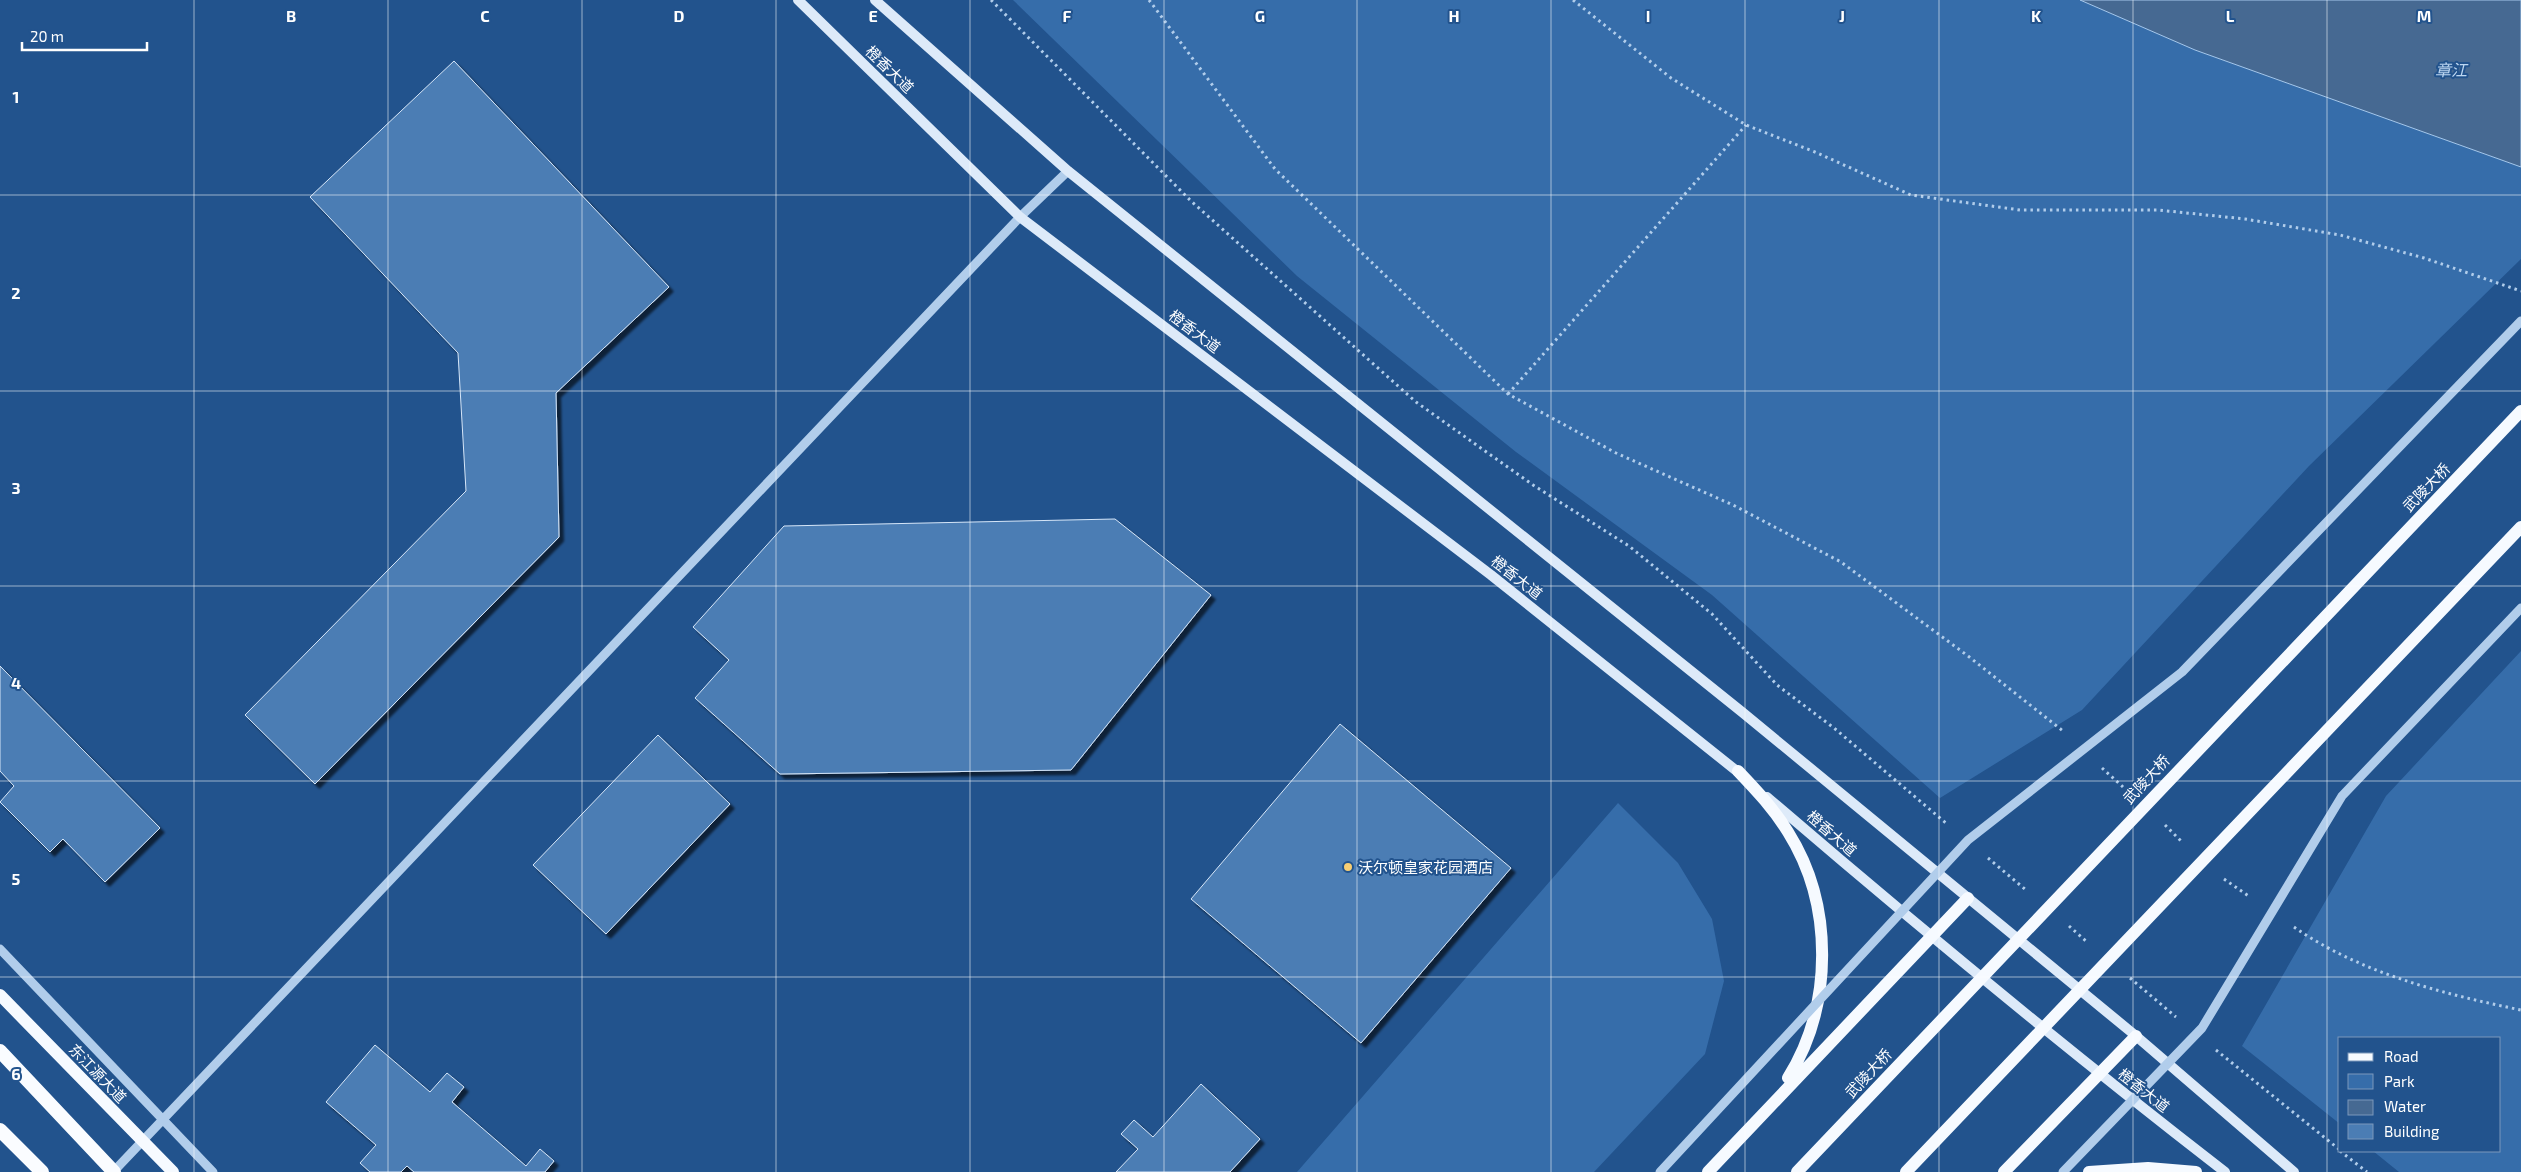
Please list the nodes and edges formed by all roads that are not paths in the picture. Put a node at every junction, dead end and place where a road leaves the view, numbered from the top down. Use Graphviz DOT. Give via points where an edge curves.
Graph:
graph roads {
  1 [pos="798,0"];
  2 [pos="876,0"];
  3 [pos="1068,171"];
  4 [pos="1020,217"];
  5 [pos="2521,321"];
  6 [pos="2521,411"];
  7 [pos="2521,527"];
  8 [pos="2521,608"];
  9 [pos="1738,771"];
  10 [pos="1968,898"];
  11 [pos="1931,936"];
  12 [pos="0,949"];
  13 [pos="0,995"];
  14 [pos="2136,1036"];
  15 [pos="0,1051"];
  16 [pos="2098,1074"];
  17 [pos="1776,1099"];
  18 [pos="162,1118"];
  19 [pos="0,1130"];
  20 [pos="141,1141"];
  21 [pos="42,1172"];
  22 [pos="113,1172"];
  23 [pos="173,1172"];
  24 [pos="213,1172"];
  25 [pos="1660,1172"];
  26 [pos="1708,1172"];
  27 [pos="1796,1172"];
  28 [pos="1906,1172"];
  29 [pos="2004,1172"];
  30 [pos="2063,1172"];
  31 [pos="2089,1172"];
  32 [pos="2196,1172"];
  33 [pos="2225,1172"];
  34 [pos="2294,1172"];
  1 -- 4 [label="main road, 橙香大道"];
  2 -- 3 [label="main road"];
  3 -- 4 [label="street"];
  3 -- 10 [label="main road" via="1562,566"];
  4 -- 9 [label="main road, 橙香大道" via="1491,575"];
  4 -- 18 [label="street"];
  5 -- 25 [label="street, bridge" via="2182,672 1968,840"];
  6 -- 27 [label="main road, 武陵大桥, bridge"];
  7 -- 28 [label="main road, bridge"];
  8 -- 30 [label="street, bridge" via="2342,796 2202,1028"];
  9 -- 11 [label="main road, 橙香大道"];
  9 -- 17 [label="main road" via="1766,800 1789,834 1807,870 1818,909 1822,957 1812,1028"];
  10 -- 11 [label="main road"];
  10 -- 14 [label="main road"];
  11 -- 16 [label="main road, 橙香大道"];
  11 -- 17 [label="main road"];
  12 -- 18 [label="street"];
  13 -- 20 [label="main road, 东江源大道"];
  14 -- 16 [label="main road"];
  14 -- 34 [label="main road"];
  15 -- 22 [label="highway, bridge"];
  16 -- 29 [label="main road"];
  16 -- 33 [label="main road, 橙香大道"];
  17 -- 26 [label="main road"];
  18 -- 20 [label="street"];
  18 -- 24 [label="street"];
  19 -- 21 [label="highway"];
  20 -- 22 [label="street"];
  20 -- 23 [label="main road, 东江源大道"];
  31 -- 32 [label="main road" via="2148,1168"];
}
